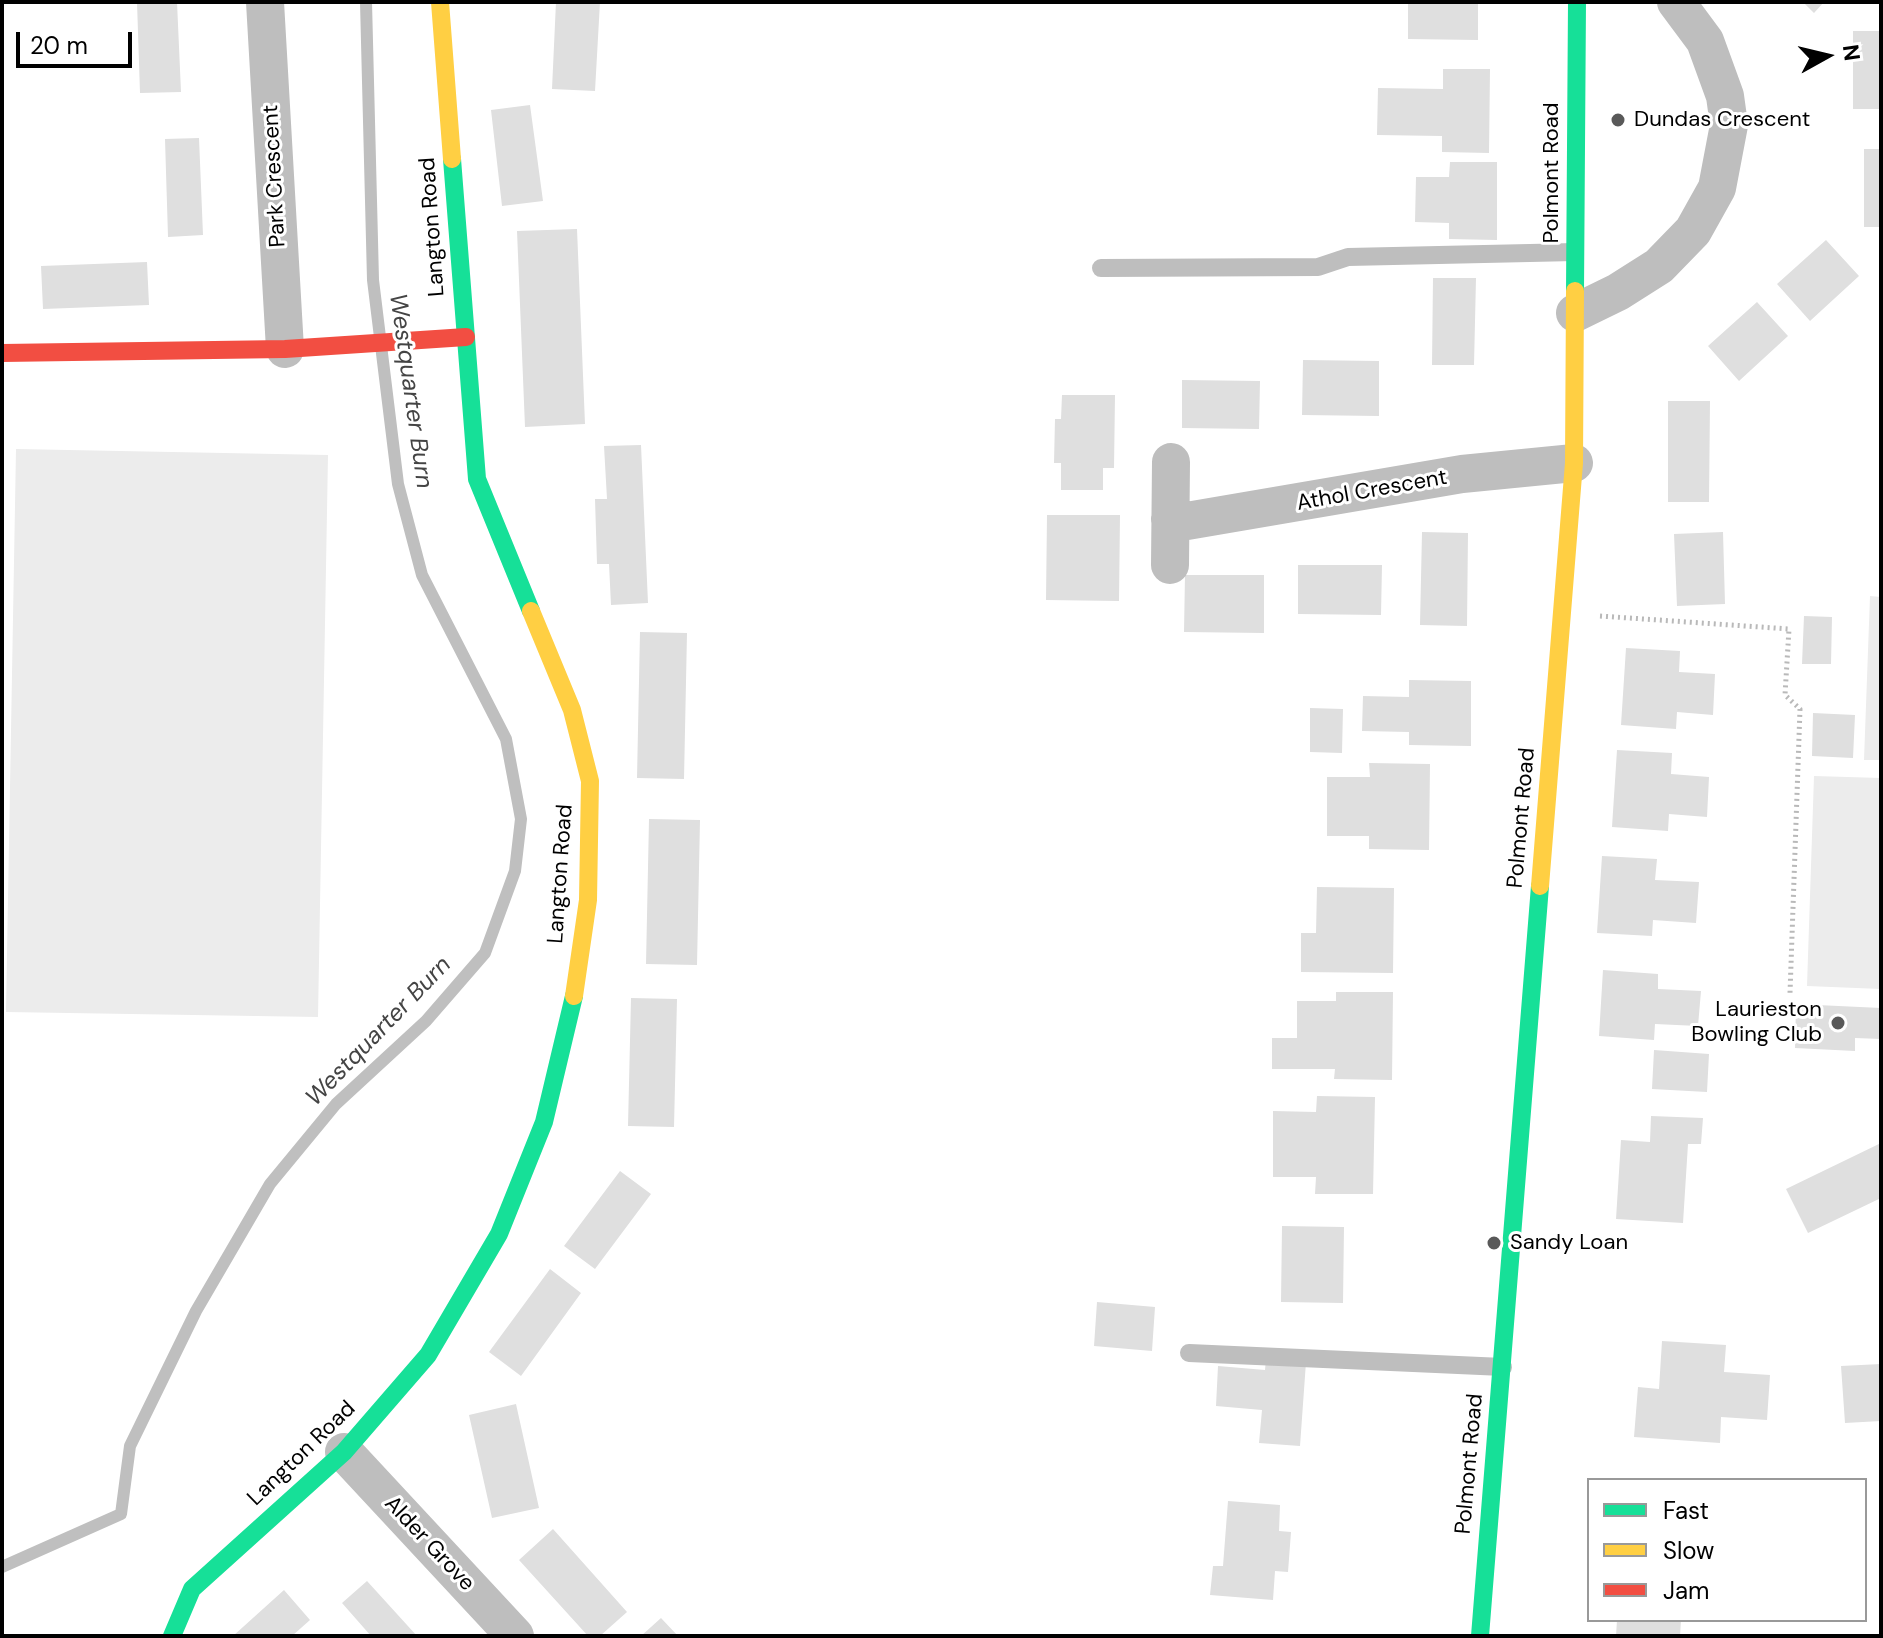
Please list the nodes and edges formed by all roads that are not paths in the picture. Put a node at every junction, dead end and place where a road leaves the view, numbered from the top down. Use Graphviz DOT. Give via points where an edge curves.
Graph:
graph roads {
  1 [pos="265,2"];
  2 [pos="440,2"];
  3 [pos="1577,2"];
  4 [pos="1676,2"];
  5 [pos="1575,252"];
  6 [pos="1101,268"];
  7 [pos="1575,313"];
  8 [pos="466,337"];
  9 [pos="285,349"];
  10 [pos="2,353"];
  11 [pos="1171,462"];
  12 [pos="1574,463"];
  13 [pos="1170,519"];
  14 [pos="1170,565"];
  15 [pos="1189,1353"];
  16 [pos="1503,1367"];
  17 [pos="344,1452"];
  18 [pos="172,1636"];
  19 [pos="515,1636"];
  20 [pos="1480,1636"];
  1 -- 9 [label="street, Park Crescent"];
  2 -- 8 [label="street, Langton Road"];
  3 -- 5 [label="street, Polmont Road"];
  4 -- 7 [label="street" via="1705,41 1725,96 1729,125 1717,188 1693,231 1659,266"];
  5 -- 6 [label="lane" via="1348,257 1318,267"];
  5 -- 7 [label="street, Polmont Road"];
  7 -- 12 [label="street, Polmont Road"];
  8 -- 9 [label="street"];
  8 -- 17 [label="street, Langton Road" via="477,479 572,710 590,781 588,900 575,990 544,1122 499,1234 428,1355"];
  9 -- 10 [label="street"];
  11 -- 13 [label="street"];
  12 -- 13 [label="street, Athol Crescent" via="1462,474 1201,519"];
  12 -- 16 [label="street, Polmont Road"];
  13 -- 14 [label="street"];
  15 -- 16 [label="lane"];
  16 -- 20 [label="street, Polmont Road"];
  17 -- 18 [label="street, Langton Road" via="192,1589"];
  17 -- 19 [label="street, Alder Grove"];
}
